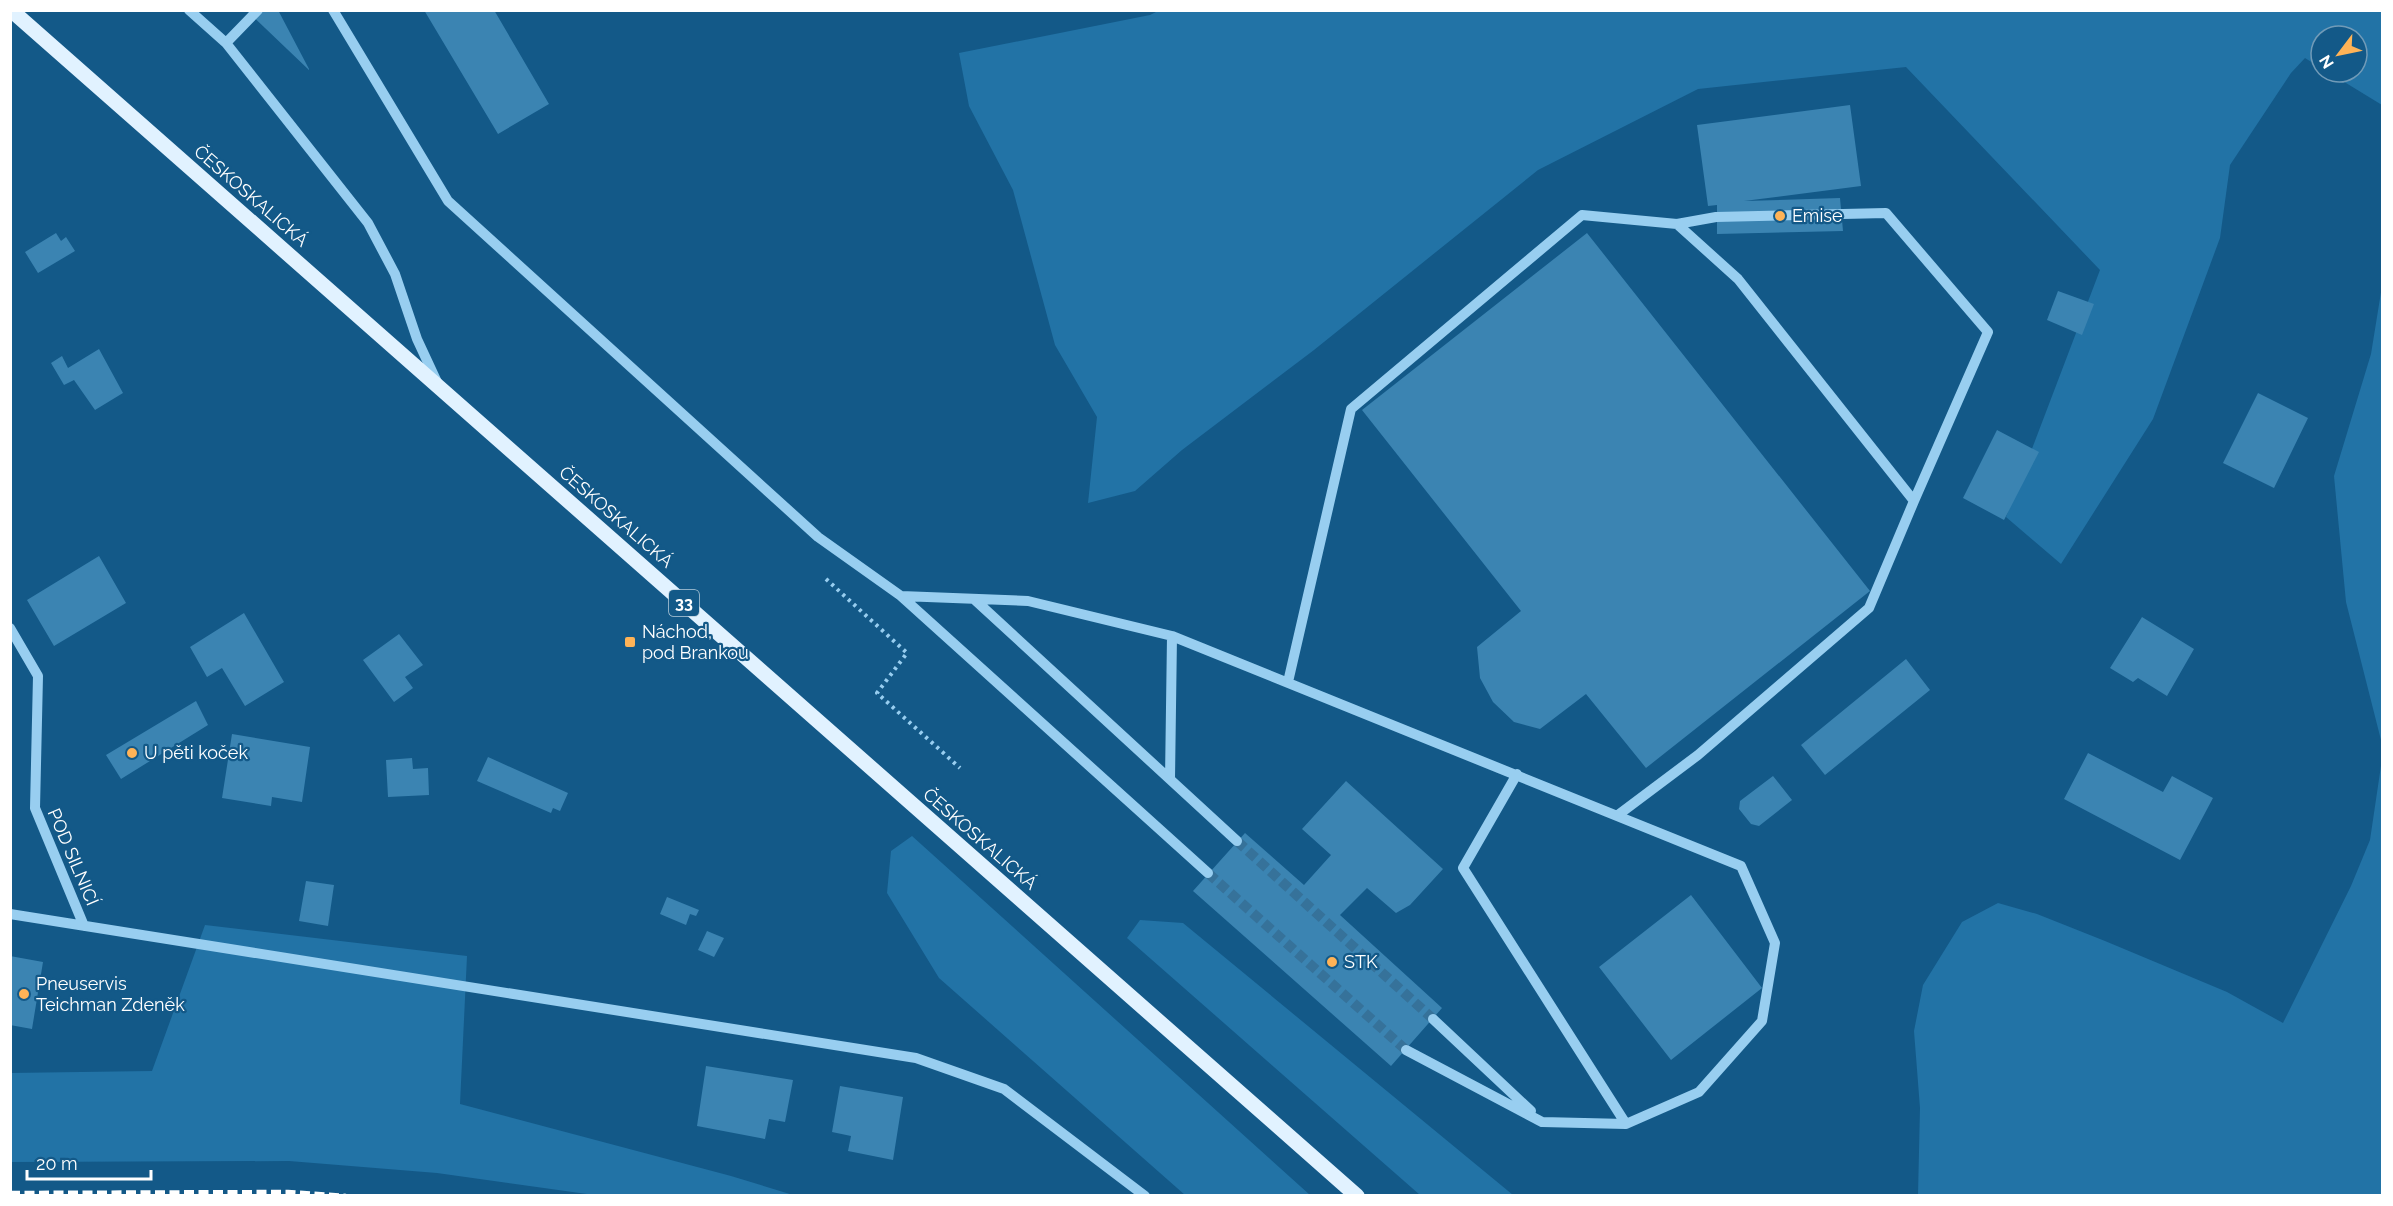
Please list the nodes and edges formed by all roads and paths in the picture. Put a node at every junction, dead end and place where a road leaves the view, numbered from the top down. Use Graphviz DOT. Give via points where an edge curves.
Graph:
graph roads {
  1 [pos="11,10"];
  2 [pos="189,10"];
  3 [pos="258,10"];
  4 [pos="333,10"];
  5 [pos="226,43"];
  6 [pos="1677,224"];
  7 [pos="441,390"];
  8 [pos="1914,501"];
  9 [pos="818,572"];
  10 [pos="901,596"];
  11 [pos="975,600"];
  12 [pos="10,628"];
  13 [pos="1172,636"];
  14 [pos="1288,682"];
  15 [pos="960,768"];
  16 [pos="1517,774"];
  17 [pos="1170,779"];
  18 [pos="1618,815"];
  19 [pos="1237,842"];
  20 [pos="1209,873"];
  21 [pos="10,914"];
  22 [pos="84,926"];
  23 [pos="1433,1019"];
  24 [pos="1406,1050"];
  25 [pos="1542,1122"];
  26 [pos="1626,1124"];
  27 [pos="1145,1196"];
  28 [pos="1357,1196"];
  1 -- 7 [label="main road, ČESKOSKALICKÁ / 33"];
  2 -- 5 [label="street"];
  3 -- 5 [label="street"];
  4 -- 10 [label="street" via="448,201 818,537"];
  5 -- 7 [label="street" via="368,223 395,274 417,339"];
  6 -- 8 [label="street" via="1738,279"];
  6 -- 8 [label="street" via="1716,217 1886,213 1974,315 1988,332"];
  6 -- 14 [label="street" via="1582,215 1350,408"];
  7 -- 28 [label="main road, ČESKOSKALICKÁ / 33"];
  8 -- 18 [label="street" via="1869,608 1698,755"];
  9 -- 15 [label="path" via="907,653 877,693"];
  10 -- 11 [label="street"];
  10 -- 20 [label="street"];
  11 -- 13 [label="street" via="1028,601"];
  11 -- 17 [label="street"];
  12 -- 22 [label="street, POD SILNICÍ" via="38,676 35,808"];
  13 -- 14 [label="street"];
  13 -- 17 [label="street"];
  14 -- 16 [label="street"];
  16 -- 18 [label="street"];
  16 -- 26 [label="street" via="1463,867"];
  17 -- 19 [label="street"];
  18 -- 26 [label="street" via="1741,866 1775,943 1762,1021 1699,1092"];
  21 -- 22 [label="street"];
  22 -- 27 [label="street" via="916,1058 1004,1089"];
  23 -- 25 [label="street"];
  24 -- 25 [label="street"];
  25 -- 26 [label="street"];
}
